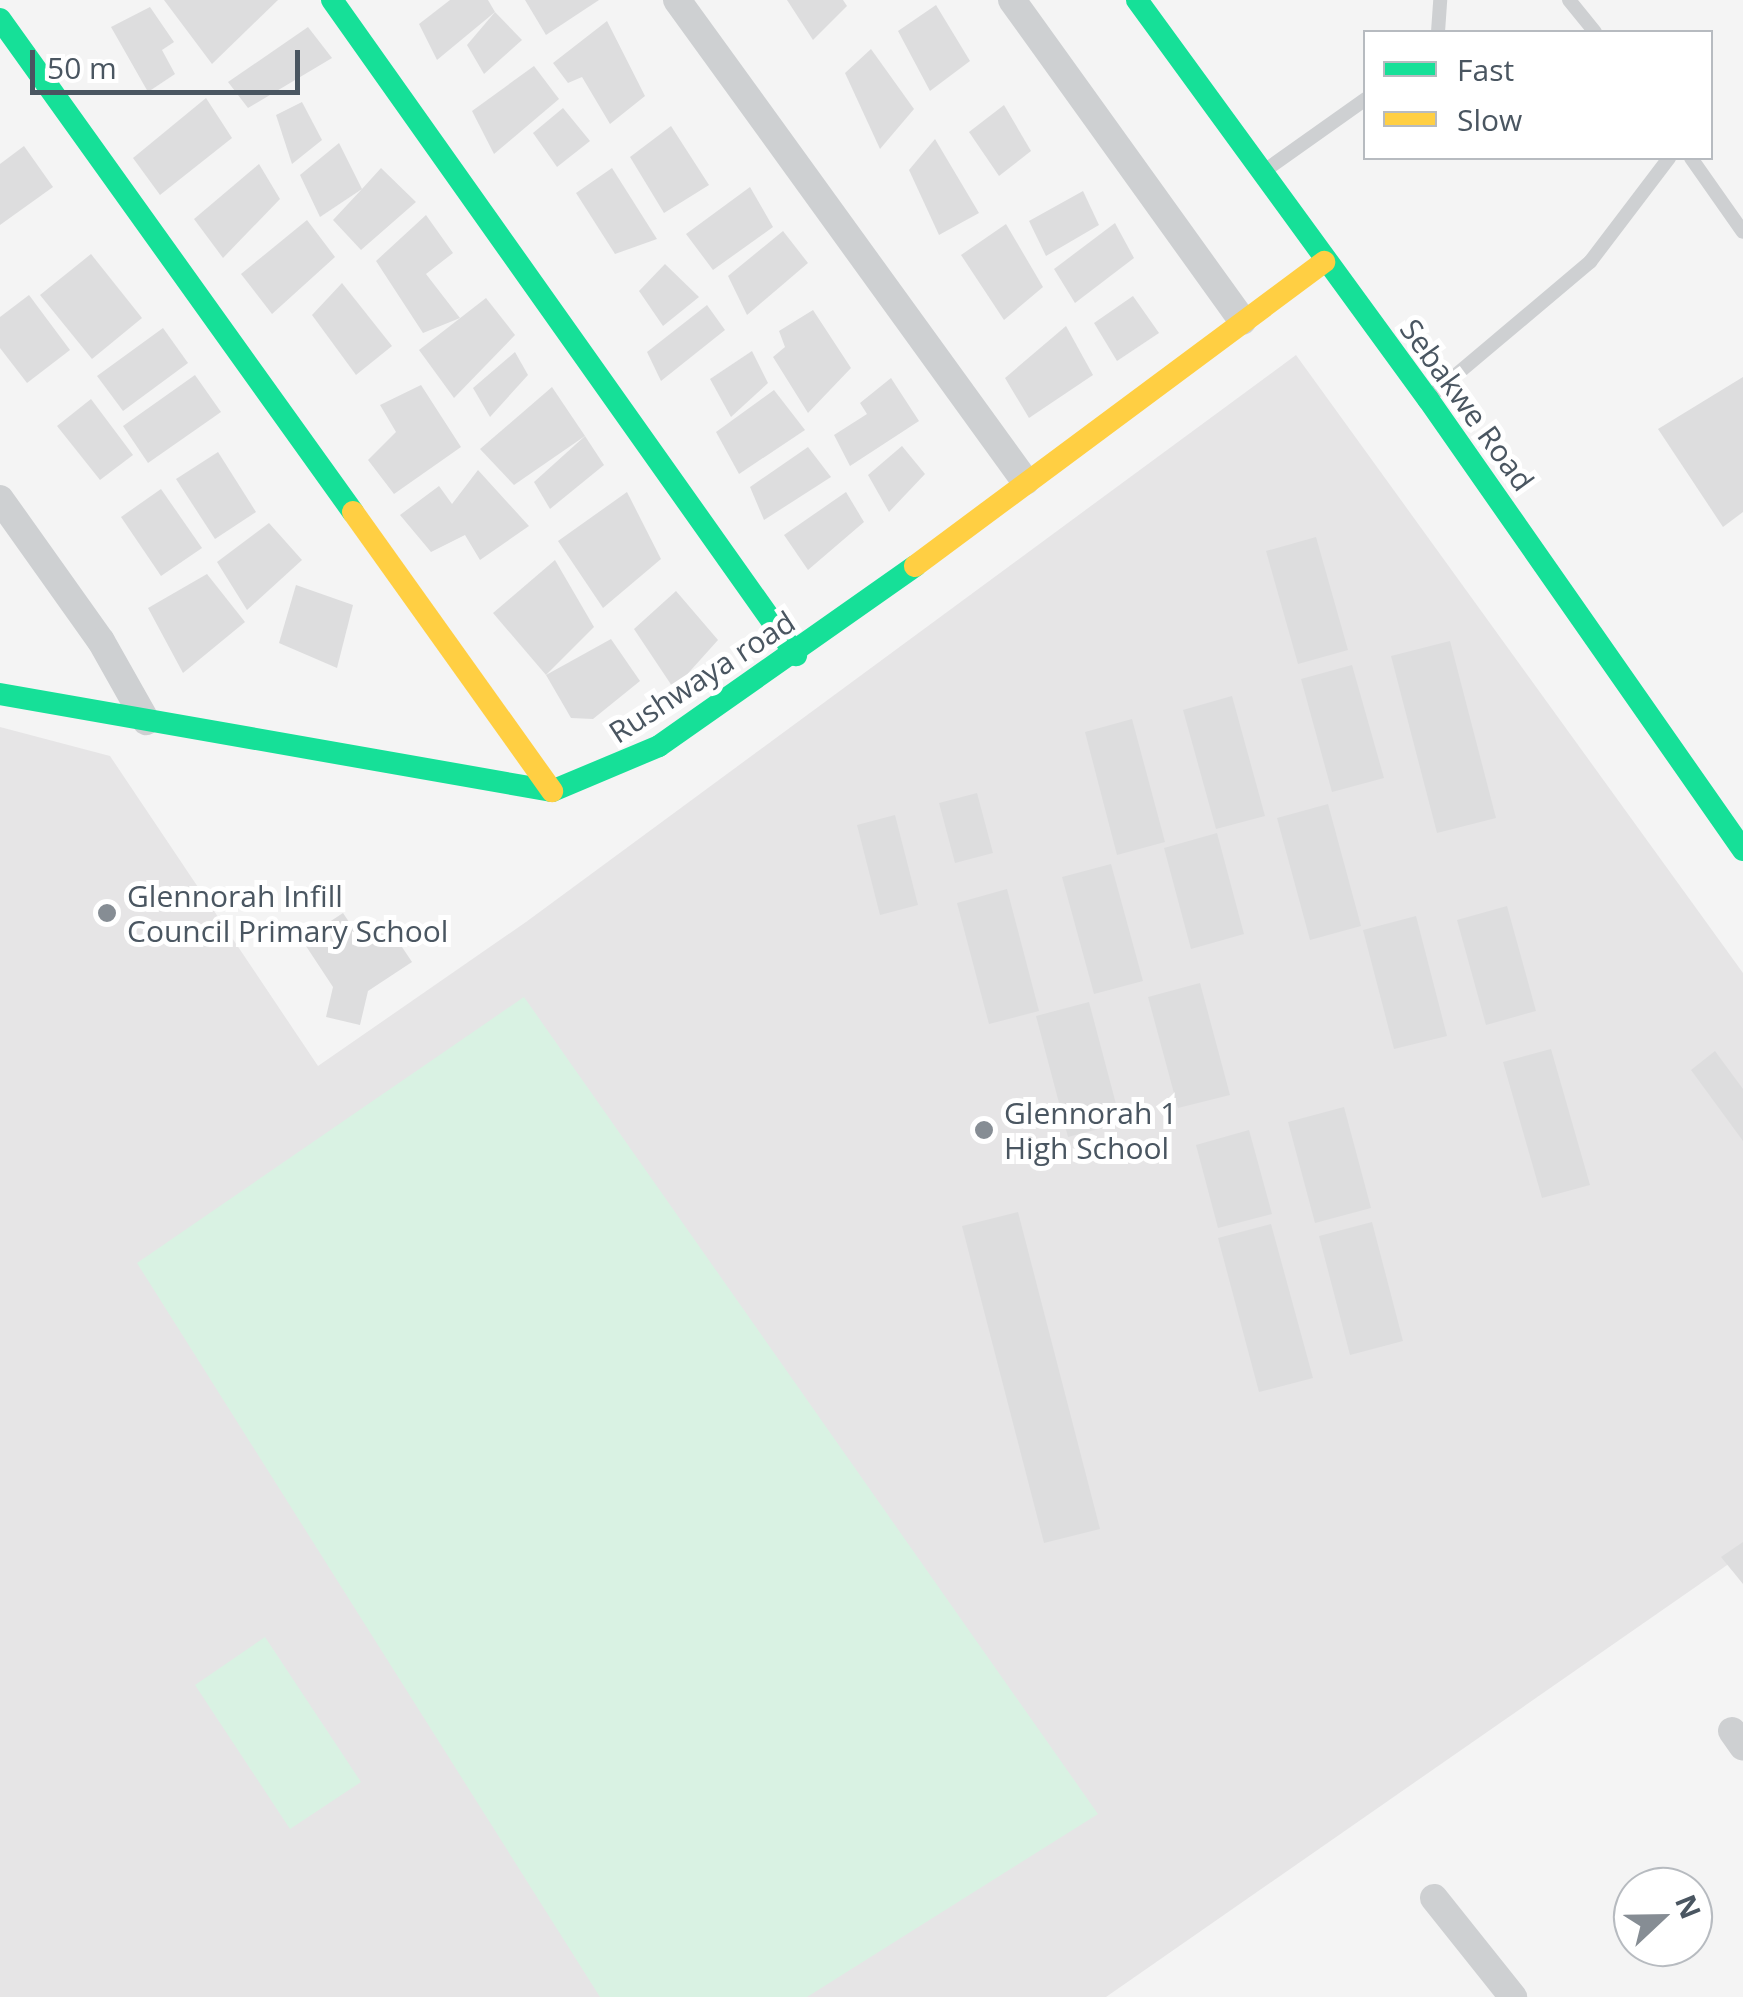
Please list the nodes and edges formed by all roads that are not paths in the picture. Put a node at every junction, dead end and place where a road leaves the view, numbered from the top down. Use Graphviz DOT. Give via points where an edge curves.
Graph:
graph roads {
  1 [pos="332,0"];
  2 [pos="678,0"];
  3 [pos="1012,0"];
  4 [pos="1137,0"];
  5 [pos="1440,0"];
  6 [pos="1569,0"];
  7 [pos="0,18"];
  8 [pos="1438,30"];
  9 [pos="1592,30"];
  10 [pos="1363,100"];
  11 [pos="1667,160"];
  12 [pos="1691,160"];
  13 [pos="1263,172"];
  14 [pos="1743,232"];
  15 [pos="1324,262"];
  16 [pos="1242,321"];
  17 [pos="1428,399"];
  18 [pos="1025,481"];
  19 [pos="0,500"];
  20 [pos="796,655"];
  21 [pos="0,694"];
  22 [pos="146,720"];
  23 [pos="552,791"];
  24 [pos="1743,850"];
  25 [pos="1434,1898"];
  26 [pos="1513,1997"];
  1 -- 20 [label="street"];
  2 -- 18 [label="street"];
  3 -- 16 [label="street"];
  4 -- 13 [label="street, Sebakwe Road"];
  5 -- 8 [label="lane"];
  6 -- 9 [label="lane"];
  7 -- 23 [label="street"];
  10 -- 13 [label="lane"];
  11 -- 17 [label="lane" via="1590,262"];
  12 -- 14 [label="lane"];
  13 -- 15 [label="street, Sebakwe Road"];
  15 -- 16 [label="street, Rushwaya road"];
  15 -- 17 [label="street, Sebakwe Road"];
  16 -- 18 [label="street, Rushwaya road"];
  17 -- 24 [label="street, Sebakwe Road"];
  18 -- 20 [label="street, Rushwaya road"];
  19 -- 22 [label="street" via="101,640"];
  20 -- 23 [label="street, Rushwaya road" via="659,746"];
  21 -- 22 [label="street"];
  22 -- 23 [label="street"];
  25 -- 26 [label="street"];
}
